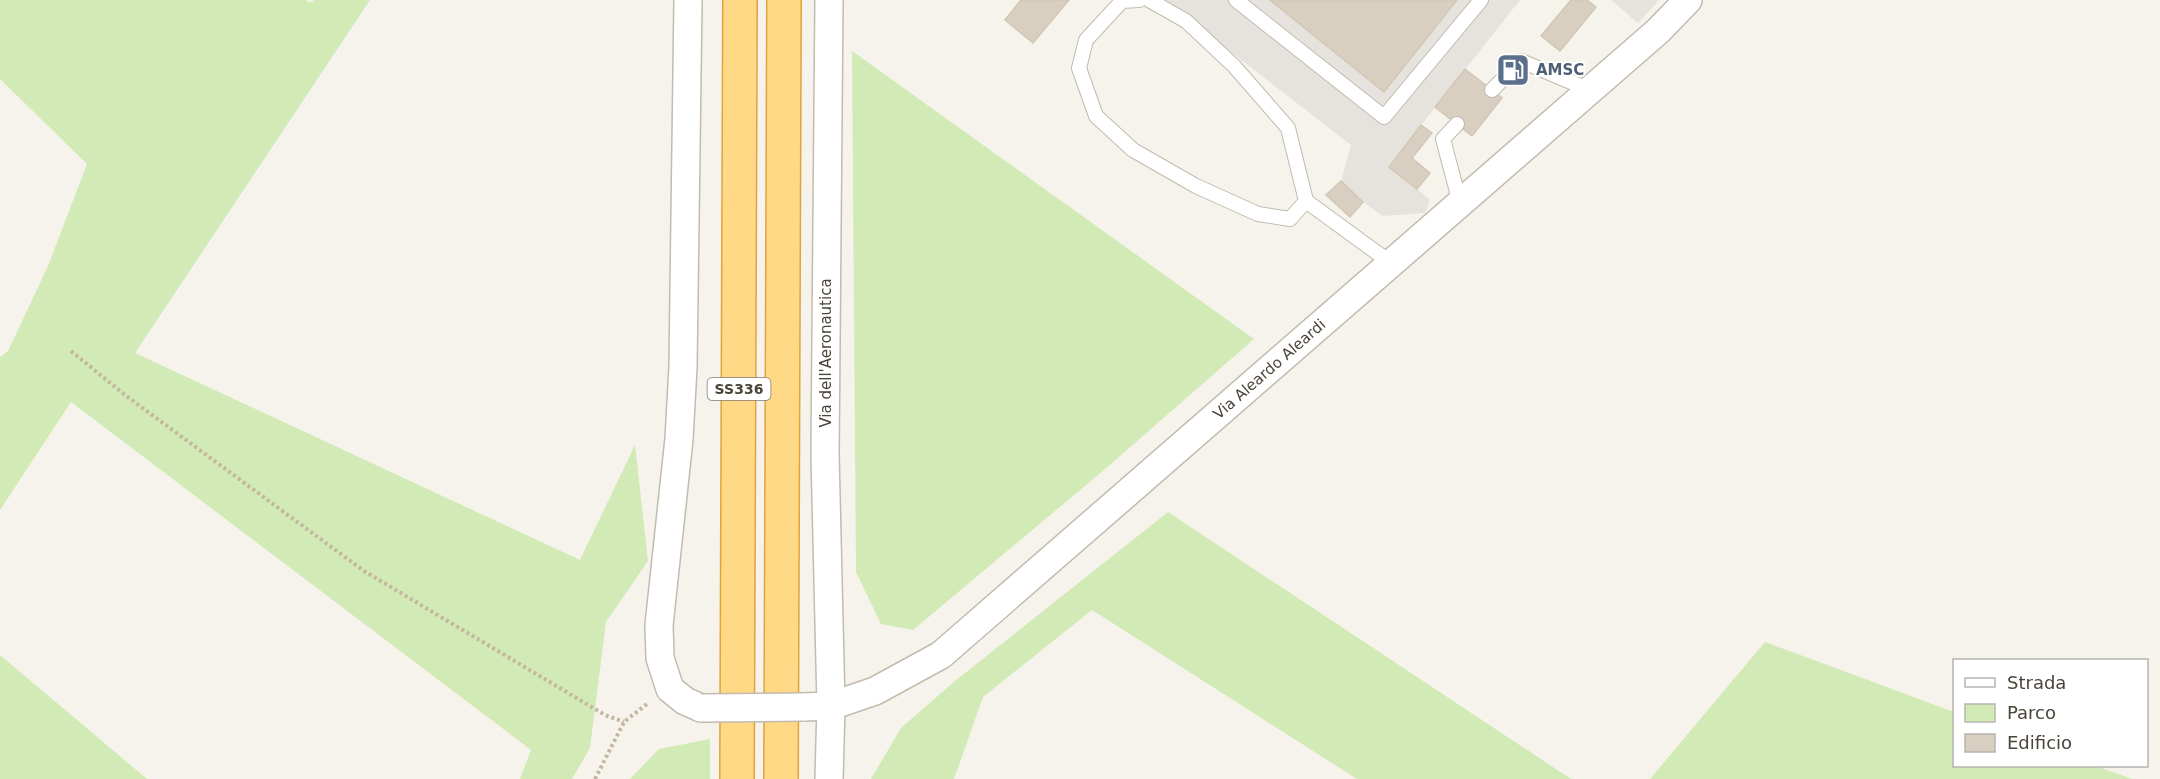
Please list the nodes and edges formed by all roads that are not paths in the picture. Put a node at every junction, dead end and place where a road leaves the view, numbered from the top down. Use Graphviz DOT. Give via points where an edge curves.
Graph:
graph roads {
  1 [pos="688,0"];
  2 [pos="740,0"];
  3 [pos="784,0"];
  4 [pos="829,0"];
  5 [pos="1139,0"];
  6 [pos="1149,0"];
  7 [pos="1236,0"];
  8 [pos="1481,0"];
  9 [pos="1688,0"];
  10 [pos="1492,90"];
  11 [pos="1590,90"];
  12 [pos="1457,124"];
  13 [pos="1306,201"];
  14 [pos="1460,203"];
  15 [pos="1391,263"];
  16 [pos="831,706"];
  17 [pos="737,779"];
  18 [pos="781,779"];
  19 [pos="829,779"];
  1 -- 16 [label="street, Via Aleardo Aleardi, bridge" via="683,366 659,625 660,658 670,689 701,708"];
  2 -- 17 [label="highway, SS336"];
  3 -- 18 [label="highway, SS336"];
  4 -- 16 [label="street, Via dell'Aeronautica" via="825,454"];
  5 -- 13 [label="lane" via="1122,1 1086,40 1079,68 1096,116 1133,150 1196,186 1258,214 1290,219"];
  6 -- 13 [label="lane" via="1186,21 1234,66 1288,128"];
  7 -- 8 [label="lane" via="1384,117"];
  9 -- 11 [label="street, Via Aleardo Aleardi"];
  10 -- 11 [label="lane" via="1521,60"];
  11 -- 14 [label="street, Via Aleardo Aleardi"];
  12 -- 14 [label="lane" via="1443,139"];
  13 -- 15 [label="lane"];
  14 -- 15 [label="street, Via Aleardo Aleardi"];
  15 -- 16 [label="street, Via Aleardo Aleardi" via="941,655 875,691"];
  16 -- 19 [label="street, Via dell'Aeronautica"];
}
